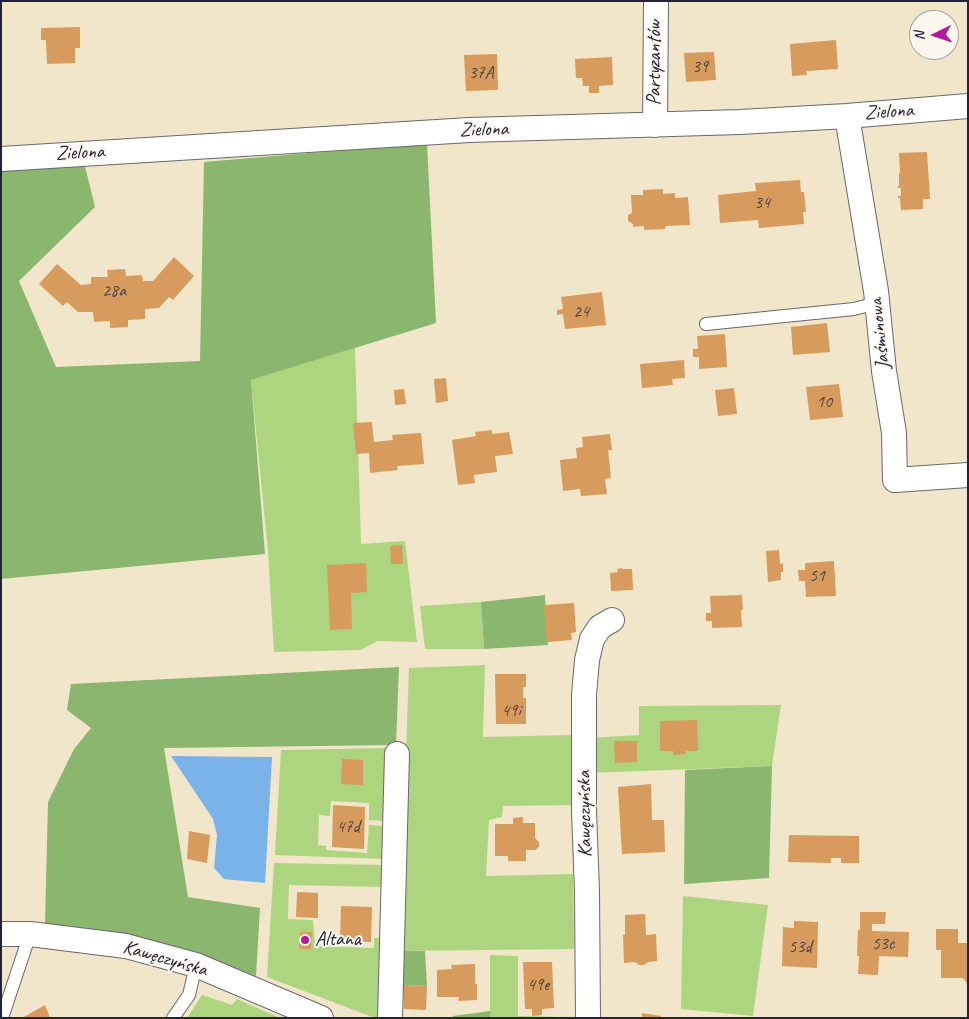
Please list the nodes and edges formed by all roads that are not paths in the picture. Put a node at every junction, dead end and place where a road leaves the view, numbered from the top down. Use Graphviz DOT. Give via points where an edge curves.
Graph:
graph roads {
  1 [pos="656,1"];
  2 [pos="968,106"];
  3 [pos="847,116"];
  4 [pos="655,125"];
  5 [pos="1,159"];
  6 [pos="877,303"];
  7 [pos="706,324"];
  8 [pos="968,474"];
  9 [pos="612,620"];
  10 [pos="397,754"];
  11 [pos="1,934"];
  12 [pos="30,934"];
  13 [pos="196,965"];
  14 [pos="2,1018"];
  15 [pos="173,1018"];
  16 [pos="321,1018"];
  17 [pos="390,1018"];
  18 [pos="588,1018"];
  1 -- 4 [label="street, Partyzantów"];
  2 -- 3 [label="street, Zielona"];
  3 -- 4 [label="street, Zielona"];
  3 -- 6 [label="street, Jaśminowa"];
  4 -- 5 [label="street, Zielona" via="470,130"];
  6 -- 7 [label="lane" via="854,309"];
  6 -- 8 [label="street, Jaśminowa" via="894,432 895,480"];
  9 -- 18 [label="street, Kawęczyńska" via="600,627 592,639 586,660 584,811"];
  10 -- 17 [label="street"];
  11 -- 12 [label="street, Kawęczyńska"];
  12 -- 13 [label="street, Kawęczyńska" via="126,946"];
  12 -- 14 [label="lane"];
  13 -- 15 [label="lane" via="189,995"];
  13 -- 16 [label="street, Kawęczyńska"];
}
